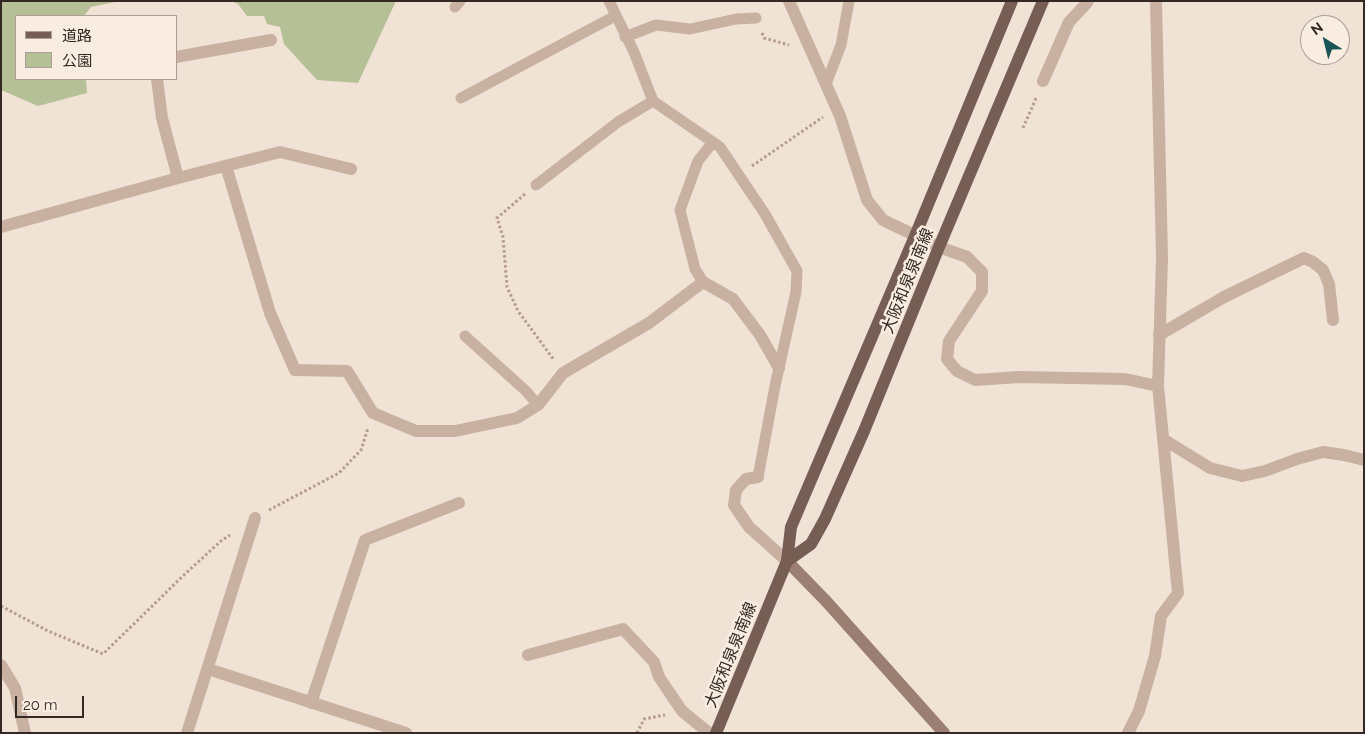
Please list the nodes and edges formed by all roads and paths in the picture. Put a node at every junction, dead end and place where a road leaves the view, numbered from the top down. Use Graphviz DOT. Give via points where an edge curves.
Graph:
graph roads {
  1 [pos="609,1"];
  2 [pos="789,1"];
  3 [pos="850,1"];
  4 [pos="1012,1"];
  5 [pos="1044,1"];
  6 [pos="1088,1"];
  7 [pos="1156,1"];
  8 [pos="615,16"];
  9 [pos="756,18"];
  10 [pos="625,36"];
  11 [pos="271,40"];
  12 [pos="812,52"];
  13 [pos="178,57"];
  14 [pos="157,80"];
  15 [pos="1043,81"];
  16 [pos="826,84"];
  17 [pos="461,98"];
  18 [pos="653,101"];
  19 [pos="840,116"];
  20 [pos="1023,128"];
  21 [pos="713,142"];
  22 [pos="226,166"];
  23 [pos="351,169"];
  24 [pos="739,175"];
  25 [pos="178,178"];
  26 [pos="536,185"];
  27 [pos="1,227"];
  28 [pos="915,236"];
  29 [pos="939,247"];
  30 [pos="703,282"];
  31 [pos="1333,320"];
  32 [pos="1159,335"];
  33 [pos="465,336"];
  34 [pos="779,368"];
  35 [pos="563,373"];
  36 [pos="1158,386"];
  37 [pos="538,405"];
  38 [pos="373,413"];
  39 [pos="1163,439"];
  40 [pos="1364,460"];
  41 [pos="758,477"];
  42 [pos="459,503"];
  43 [pos="254,518"];
  44 [pos="787,561"];
  45 [pos="1,606"];
  46 [pos="528,654"];
  47 [pos="1,665"];
  48 [pos="208,669"];
  49 [pos="311,703"];
  50 [pos="682,711"];
  51 [pos="25,733"];
  52 [pos="187,733"];
  53 [pos="406,733"];
  54 [pos="637,733"];
  55 [pos="709,733"];
  56 [pos="716,733"];
  57 [pos="944,733"];
  58 [pos="1128,733"];
  1 -- 8 [label="lane"];
  2 -- 12 [label="street"];
  3 -- 16 [label="lane" via="841,45"];
  4 -- 28 [label="main road, 大阪和泉泉南線"];
  5 -- 29 [label="main road, 大阪和泉泉南線"];
  6 -- 15 [label="street" via="1069,22"];
  7 -- 32 [label="street" via="1162,258"];
  8 -- 10 [label="lane"];
  8 -- 17 [label="lane"];
  9 -- 10 [label="lane" via="690,29 656,25"];
  9 -- 12 [label="path" via="764,38"];
  10 -- 18 [label="lane"];
  11 -- 13 [label="street"];
  12 -- 16 [label="street"];
  14 -- 25 [label="street" via="162,118"];
  15 -- 20 [label="path"];
  16 -- 19 [label="street"];
  18 -- 21 [label="lane"];
  18 -- 26 [label="lane" via="618,122"];
  19 -- 24 [label="path" via="823,117"];
  19 -- 28 [label="street" via="867,200 883,220"];
  21 -- 24 [label="lane"];
  21 -- 30 [label="lane" via="698,161 680,210 695,269"];
  22 -- 23 [label="street" via="280,152"];
  22 -- 25 [label="street"];
  22 -- 38 [label="street" via="270,313 294,370 347,371"];
  24 -- 34 [label="lane" via="798,271"];
  25 -- 27 [label="street"];
  26 -- 35 [label="path" via="497,218 503,237 507,287 518,311"];
  28 -- 29 [label="street"];
  28 -- 44 [label="main road, 大阪和泉泉南線" via="791,527"];
  29 -- 36 [label="street" via="967,257 982,272 982,291 949,341 947,359 957,371 975,380 1019,377 1125,379"];
  29 -- 44 [label="main road, 大阪和泉泉南線" via="825,519 810,544"];
  30 -- 34 [label="street" via="733,299"];
  30 -- 35 [label="street" via="649,323"];
  31 -- 32 [label="street" via="1329,284 1323,270 1304,258 1224,297"];
  32 -- 36 [label="street"];
  33 -- 37 [label="lane"];
  34 -- 41 [label="lane"];
  35 -- 37 [label="street"];
  36 -- 39 [label="street"];
  37 -- 38 [label="street" via="517,418 455,431 416,430"];
  38 -- 43 [label="path" via="361,450 339,473"];
  39 -- 40 [label="street" via="1210,468 1242,476 1323,452"];
  39 -- 58 [label="street" via="1178,593 1161,616 1155,656 1139,711"];
  41 -- 44 [label="street" via="746,479 736,490 734,505 749,528"];
  42 -- 49 [label="street" via="364,540"];
  43 -- 45 [label="path" via="221,541 103,654 48,631"];
  43 -- 48 [label="street"];
  44 -- 56 [label="main road, 大阪和泉泉南線"];
  44 -- 57 [label="street"];
  46 -- 50 [label="street" via="623,629 654,662 659,677"];
  47 -- 51 [label="street" via="16,688"];
  48 -- 49 [label="street"];
  48 -- 52 [label="street"];
  49 -- 53 [label="street"];
  50 -- 54 [label="path" via="644,719"];
  50 -- 55 [label="street"];
}
